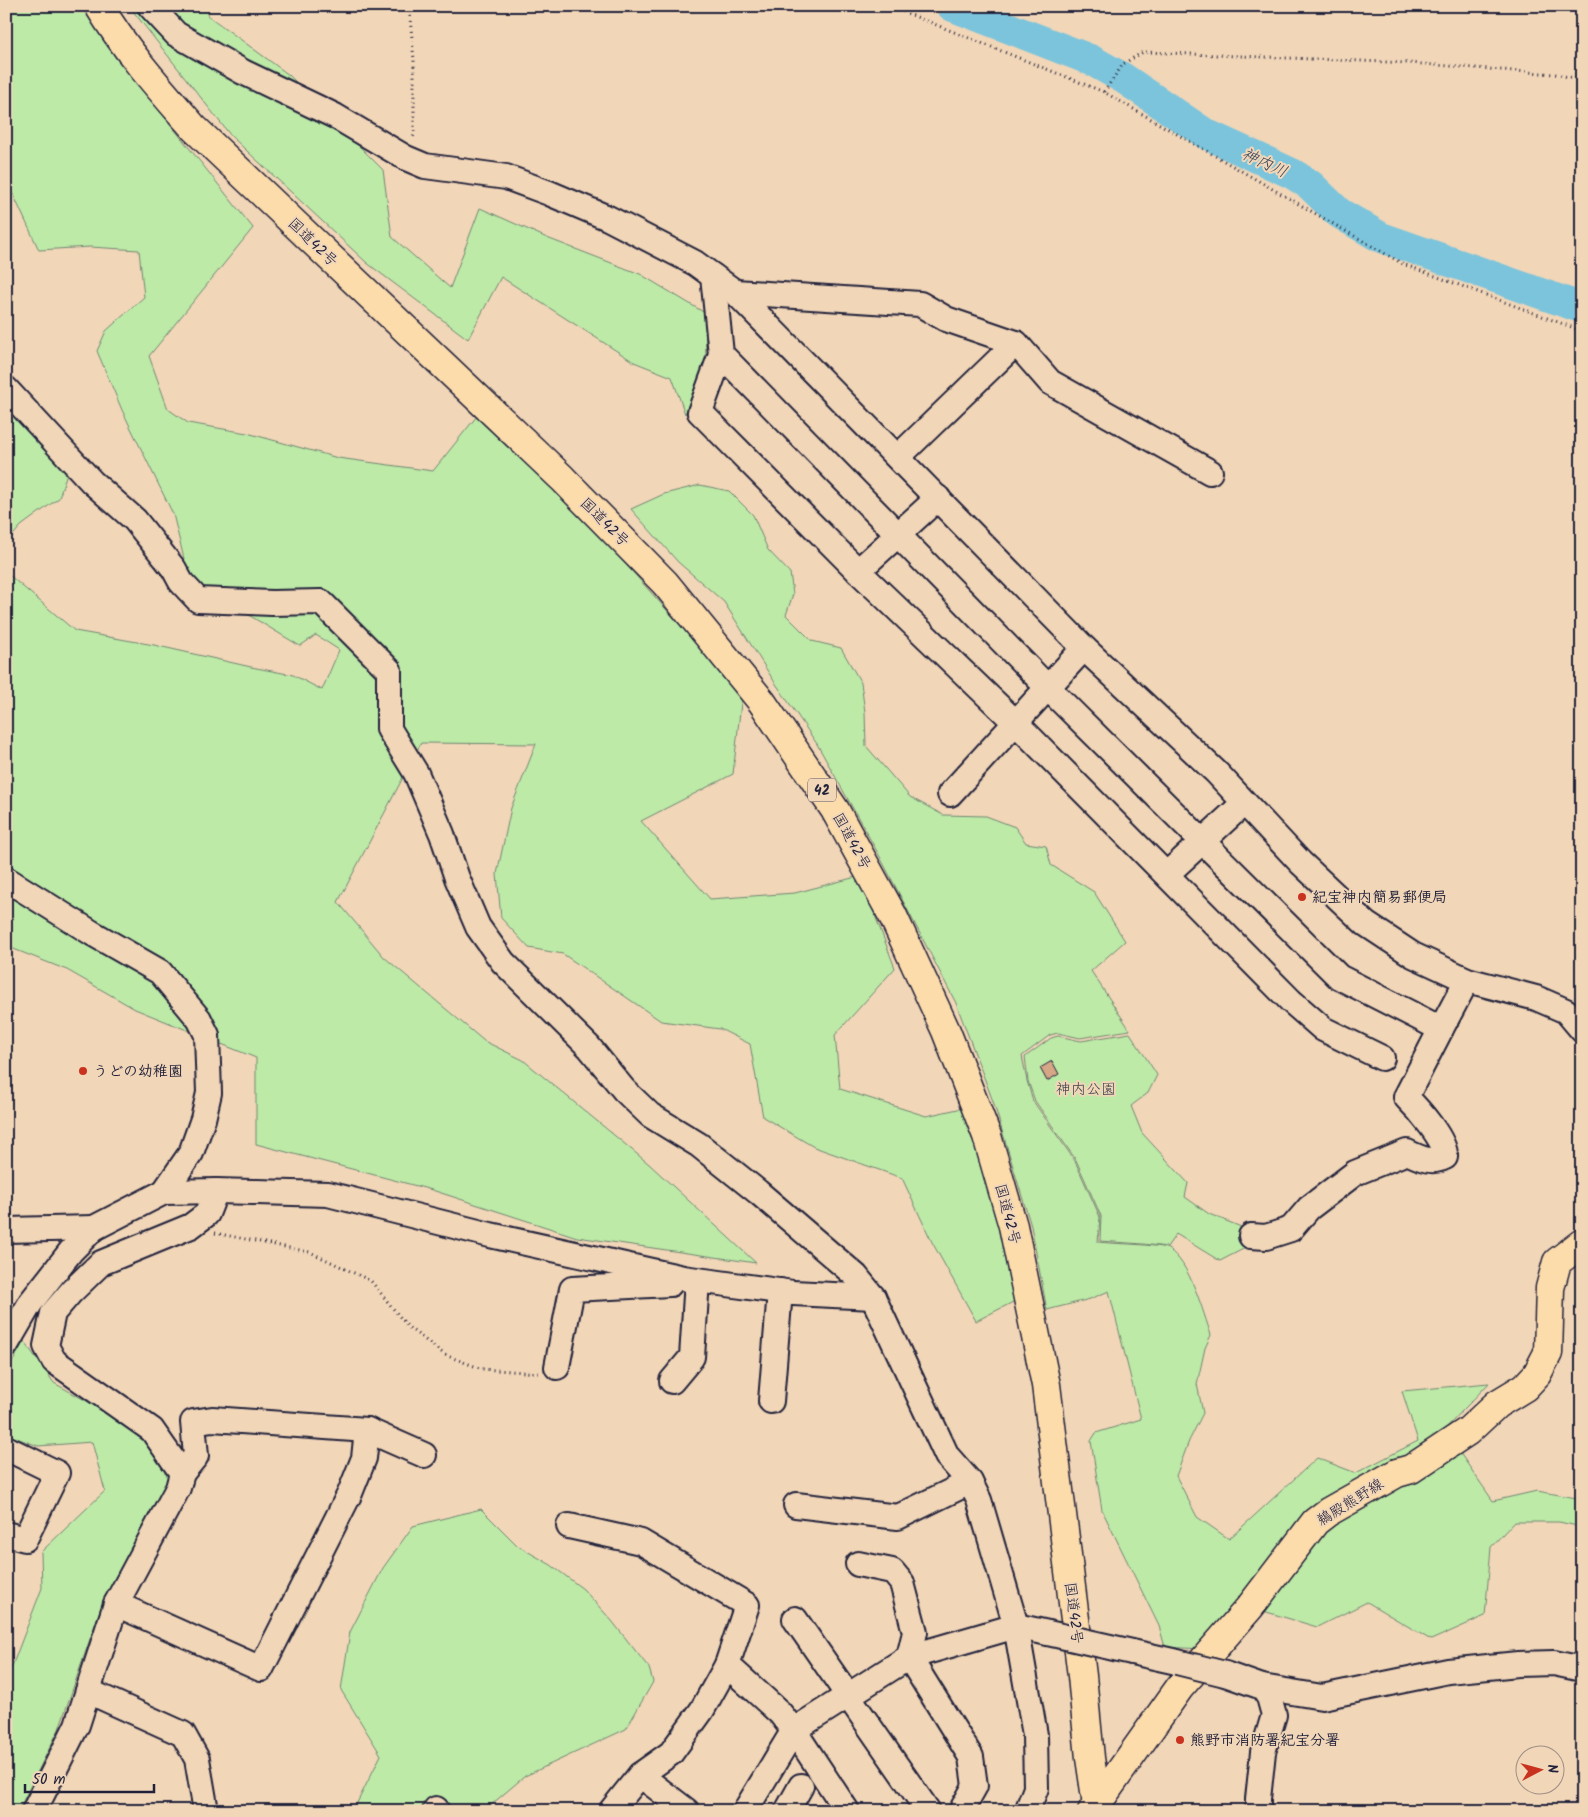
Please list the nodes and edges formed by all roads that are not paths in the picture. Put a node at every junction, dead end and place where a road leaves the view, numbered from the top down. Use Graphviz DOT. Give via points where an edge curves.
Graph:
graph roads {
  1 [pos="99,6"];
  2 [pos="150,6"];
  3 [pos="713,276"];
  4 [pos="735,292"];
  5 [pos="1016,343"];
  6 [pos="721,354"];
  7 [pos="6,389"];
  8 [pos="898,457"];
  9 [pos="1210,472"];
  10 [pos="938,498"];
  11 [pos="897,535"];
  12 [pos="858,571"];
  13 [pos="1084,648"];
  14 [pos="1048,688"];
  15 [pos="1016,723"];
  16 [pos="950,794"];
  17 [pos="1244,803"];
  18 [pos="1202,842"];
  19 [pos="1167,874"];
  20 [pos="6,879"];
  21 [pos="1467,980"];
  22 [pos="1441,1029"];
  23 [pos="1582,1030"];
  24 [pos="1382,1058"];
  25 [pos="216,1191"];
  26 [pos="164,1192"];
  27 [pos="94,1228"];
  28 [pos="6,1230"];
  29 [pos="1251,1236"];
  30 [pos="1582,1243"];
  31 [pos="690,1279"];
  32 [pos="780,1292"];
  33 [pos="873,1297"];
  34 [pos="6,1345"];
  35 [pos="551,1370"];
  36 [pos="672,1381"];
  37 [pos="771,1401"];
  38 [pos="367,1430"];
  39 [pos="6,1448"];
  40 [pos="424,1455"];
  41 [pos="182,1473"];
  42 [pos="970,1482"];
  43 [pos="796,1505"];
  44 [pos="569,1526"];
  45 [pos="6,1534"];
  46 [pos="858,1564"];
  47 [pos="116,1604"];
  48 [pos="795,1619"];
  49 [pos="1016,1626"];
  50 [pos="909,1657"];
  51 [pos="727,1664"];
  52 [pos="1582,1669"];
  53 [pos="1262,1687"];
  54 [pos="88,1690"];
  55 [pos="848,1696"];
  56 [pos="794,1730"];
  57 [pos="640,1775"];
  58 [pos="800,1786"];
  59 [pos="1096,1809"];
  60 [pos="34,1811"];
  61 [pos="206,1811"];
  62 [pos="611,1811"];
  63 [pos="687,1811"];
  64 [pos="745,1811"];
  65 [pos="787,1811"];
  66 [pos="847,1811"];
  67 [pos="928,1811"];
  68 [pos="961,1811"];
  69 [pos="1027,1811"];
  70 [pos="1258,1811"];
  1 -- 59 [label="main road, 国道42号 / 42" via="156,85 194,128 562,478 665,583 762,702 835,810 893,916 946,1032 987,1136 1013,1226 1047,1395"];
  2 -- 3 [label="street" via="176,34 243,72 335,116 406,158 425,166 506,177 532,186 608,218 695,263"];
  3 -- 4 [label="street"];
  3 -- 6 [label="street"];
  4 -- 5 [label="street" via="920,304 946,319"];
  4 -- 8 [label="street"];
  5 -- 8 [label="street"];
  5 -- 9 [label="street" via="1050,382"];
  6 -- 11 [label="street"];
  6 -- 12 [label="street" via="700,412"];
  7 -- 33 [label="street" via="92,482 135,520 198,600 321,602 389,670 389,729 416,773 478,927 503,962 589,1047 624,1090 650,1115 699,1145 758,1192 856,1276"];
  8 -- 10 [label="street"];
  10 -- 11 [label="street"];
  10 -- 13 [label="street"];
  11 -- 12 [label="street"];
  11 -- 14 [label="street"];
  12 -- 15 [label="street"];
  13 -- 14 [label="street"];
  13 -- 17 [label="street" via="1216,772"];
  14 -- 15 [label="street"];
  14 -- 18 [label="street"];
  15 -- 16 [label="street"];
  15 -- 19 [label="street"];
  17 -- 18 [label="street"];
  17 -- 21 [label="street" via="1366,924 1413,955"];
  18 -- 19 [label="street"];
  18 -- 22 [label="street" via="1339,977"];
  19 -- 24 [label="street" via="1323,1029"];
  20 -- 26 [label="street" via="160,972 200,1019 207,1035 209,1093 191,1153"];
  21 -- 22 [label="street"];
  21 -- 23 [label="street" via="1536,998 1566,1011"];
  22 -- 29 [label="street" via="1406,1097 1431,1127 1445,1151 1445,1158 1425,1160 1407,1152 1355,1173 1309,1208 1291,1229 1266,1237"];
  25 -- 26 [label="street"];
  25 -- 31 [label="street" via="328,1194 490,1235"];
  25 -- 41 [label="street" via="207,1214 188,1228 101,1264 53,1313 46,1346 54,1361 152,1430"];
  26 -- 27 [label="street"];
  27 -- 28 [label="street"];
  27 -- 34 [label="street" via="71,1251 31,1302"];
  30 -- 59 [label="main road, 鵜殿熊野線" via="1557,1262 1550,1288 1548,1353 1537,1374 1468,1431 1411,1469 1397,1472 1315,1522 1250,1607 1180,1687"];
  31 -- 32 [label="street"];
  31 -- 35 [label="street" via="673,1284 572,1289"];
  31 -- 36 [label="street" via="692,1356"];
  32 -- 33 [label="street"];
  32 -- 37 [label="street"];
  33 -- 42 [label="street" via="947,1456"];
  38 -- 40 [label="street"];
  38 -- 41 [label="street" via="212,1419 193,1422 196,1456"];
  38 -- 47 [label="street" via="364,1458 350,1493 261,1669"];
  39 -- 45 [label="street" via="57,1473 25,1539"];
  41 -- 47 [label="street" via="178,1488"];
  42 -- 43 [label="street" via="898,1518"];
  42 -- 49 [label="street" via="979,1500"];
  44 -- 51 [label="street" via="641,1542 747,1605"];
  46 -- 50 [label="street" via="892,1571 902,1583 915,1632"];
  47 -- 54 [label="street"];
  48 -- 55 [label="street"];
  49 -- 50 [label="street"];
  49 -- 53 [label="street, bridge" via="1226,1674"];
  49 -- 69 [label="street" via="1035,1735 1036,1788"];
  50 -- 55 [label="street"];
  50 -- 68 [label="street" via="970,1757 975,1786"];
  51 -- 56 [label="street"];
  51 -- 57 [label="street" via="702,1710 671,1754"];
  52 -- 53 [label="street" via="1554,1663 1448,1671 1322,1697"];
  53 -- 70 [label="street" via="1274,1715 1263,1752"];
  54 -- 60 [label="street" via="76,1725"];
  54 -- 61 [label="street" via="183,1734 197,1759"];
  55 -- 56 [label="street"];
  55 -- 67 [label="street"];
  56 -- 64 [label="street"];
  56 -- 66 [label="street"];
  57 -- 62 [label="street"];
  57 -- 63 [label="street"];
  58 -- 65 [label="street"];
}
